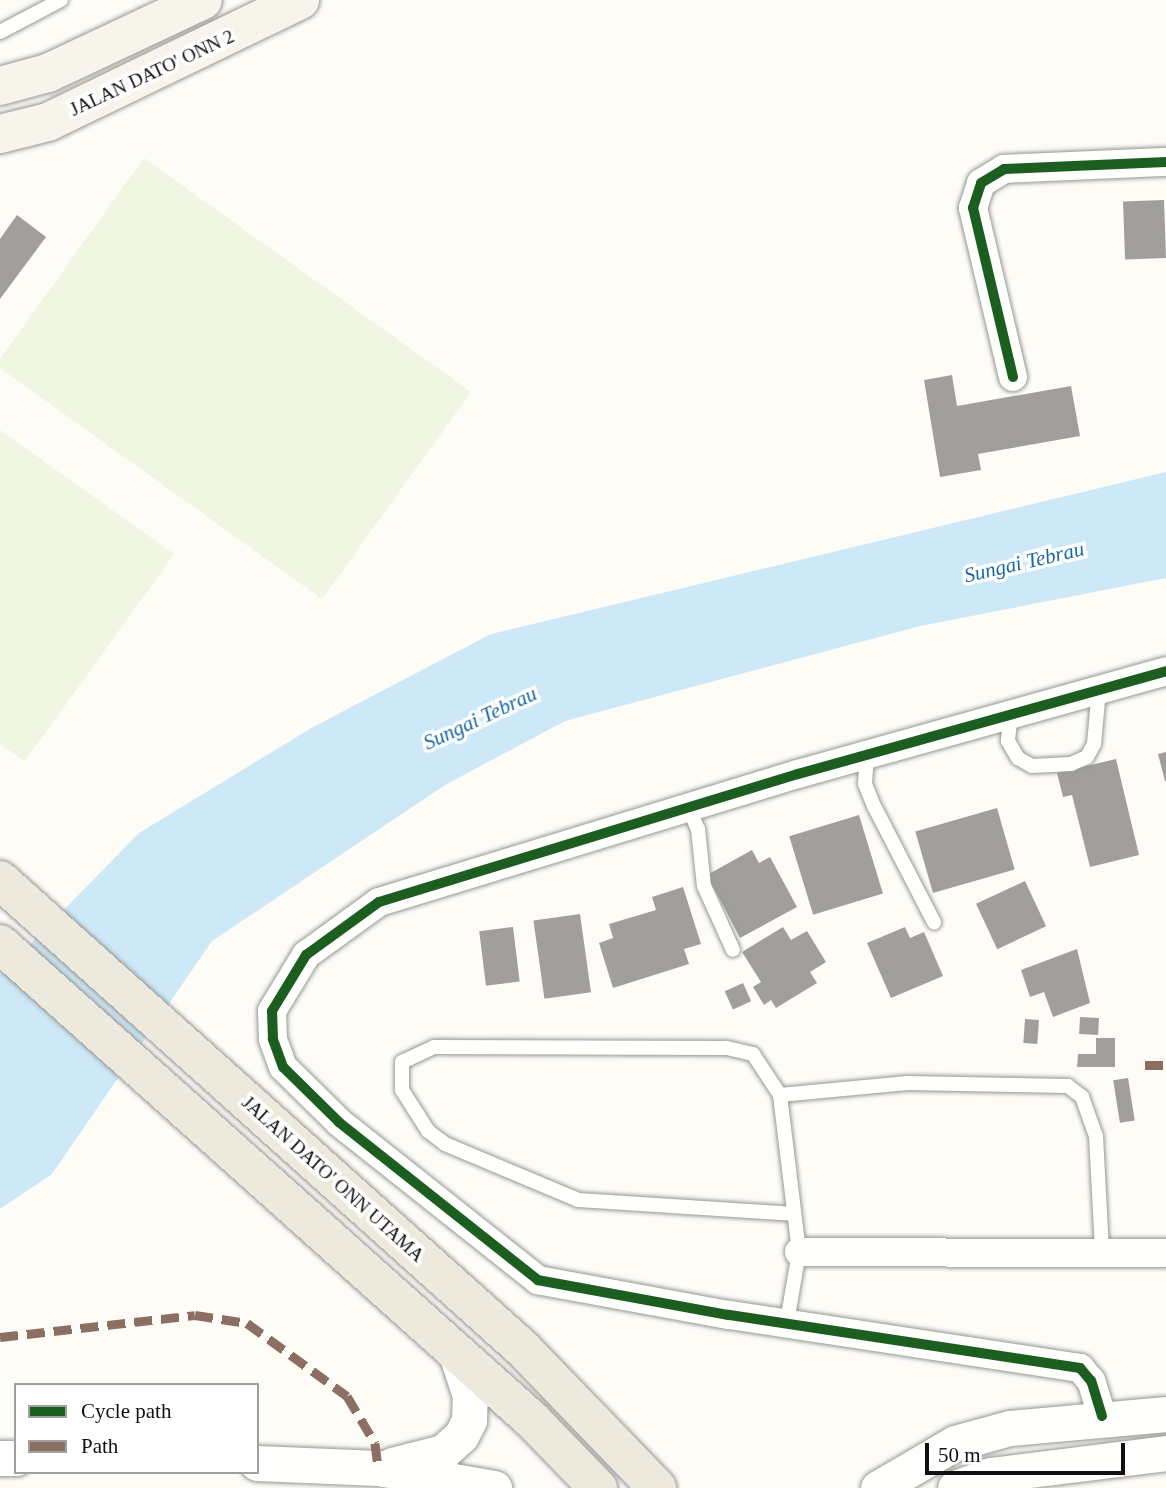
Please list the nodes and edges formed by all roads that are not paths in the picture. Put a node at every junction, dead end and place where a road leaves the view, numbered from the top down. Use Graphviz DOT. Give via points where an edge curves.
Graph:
graph roads {
  1 [pos="61,0"];
  2 [pos="203,0"];
  3 [pos="300,0"];
  4 [pos="0,32"];
  5 [pos="0,86"];
  6 [pos="0,134"];
  7 [pos="1166,162"];
  8 [pos="1013,377"];
  9 [pos="1166,671"];
  10 [pos="1099,690"];
  11 [pos="1011,715"];
  12 [pos="867,755"];
  13 [pos="688,807"];
  14 [pos="0,880"];
  15 [pos="934,922"];
  16 [pos="0,944"];
  17 [pos="733,950"];
  18 [pos="780,1095"];
  19 [pos="793,1214"];
  20 [pos="1102,1251"];
  21 [pos="799,1252"];
  22 [pos="1166,1253"];
  23 [pos="788,1322"];
  24 [pos="455,1350"];
  25 [pos="1166,1414"];
  26 [pos="1102,1416"];
  27 [pos="1166,1453"];
  28 [pos="259,1463"];
  29 [pos="378,1468"];
  30 [pos="494,1488"];
  31 [pos="598,1488"];
  32 [pos="657,1488"];
  33 [pos="878,1488"];
  34 [pos="955,1488"];
  1 -- 4 [label="lane"];
  2 -- 5 [label="main road" via="48,73"];
  3 -- 6 [label="main road, JALAN DATO' ONN 2" via="48,122"];
  7 -- 8 [label="street" via="1004,169 981,183 973,208"];
  9 -- 10 [label="street"];
  10 -- 11 [label="street"];
  10 -- 11 [label="lane" via="1094,744 1087,758 1071,764 1032,766 1018,758 1008,741"];
  11 -- 12 [label="street"];
  12 -- 13 [label="street"];
  12 -- 15 [label="lane" via="865,784"];
  13 -- 17 [label="lane" via="698,829 704,886"];
  13 -- 23 [label="street" via="379,902 306,956 272,1011 273,1038 282,1067 339,1122 538,1280"];
  14 -- 32 [label="main road, JALAN DATO' ONN UTAMA" via="523,1349"];
  16 -- 24 [label="main road"];
  18 -- 19 [label="lane"];
  18 -- 19 [label="lane" via="752,1054 726,1048 434,1047 417,1051 402,1062 400,1073 410,1108 445,1144 578,1200"];
  18 -- 20 [label="lane" via="907,1083 1068,1086 1082,1097 1096,1136"];
  19 -- 21 [label="lane"];
  20 -- 21 [label="street" via="943,1256"];
  20 -- 22 [label="street"];
  21 -- 23 [label="lane"];
  23 -- 26 [label="street" via="1080,1368 1091,1381"];
  24 -- 29 [label="street" via="470,1396 470,1420 461,1436 443,1452"];
  24 -- 31 [label="main road"];
  25 -- 26 [label="street"];
  26 -- 33 [label="street" via="1010,1427 956,1443"];
  27 -- 34 [label="street" via="990,1475"];
  28 -- 29 [label="street"];
  29 -- 30 [label="street"];
}
